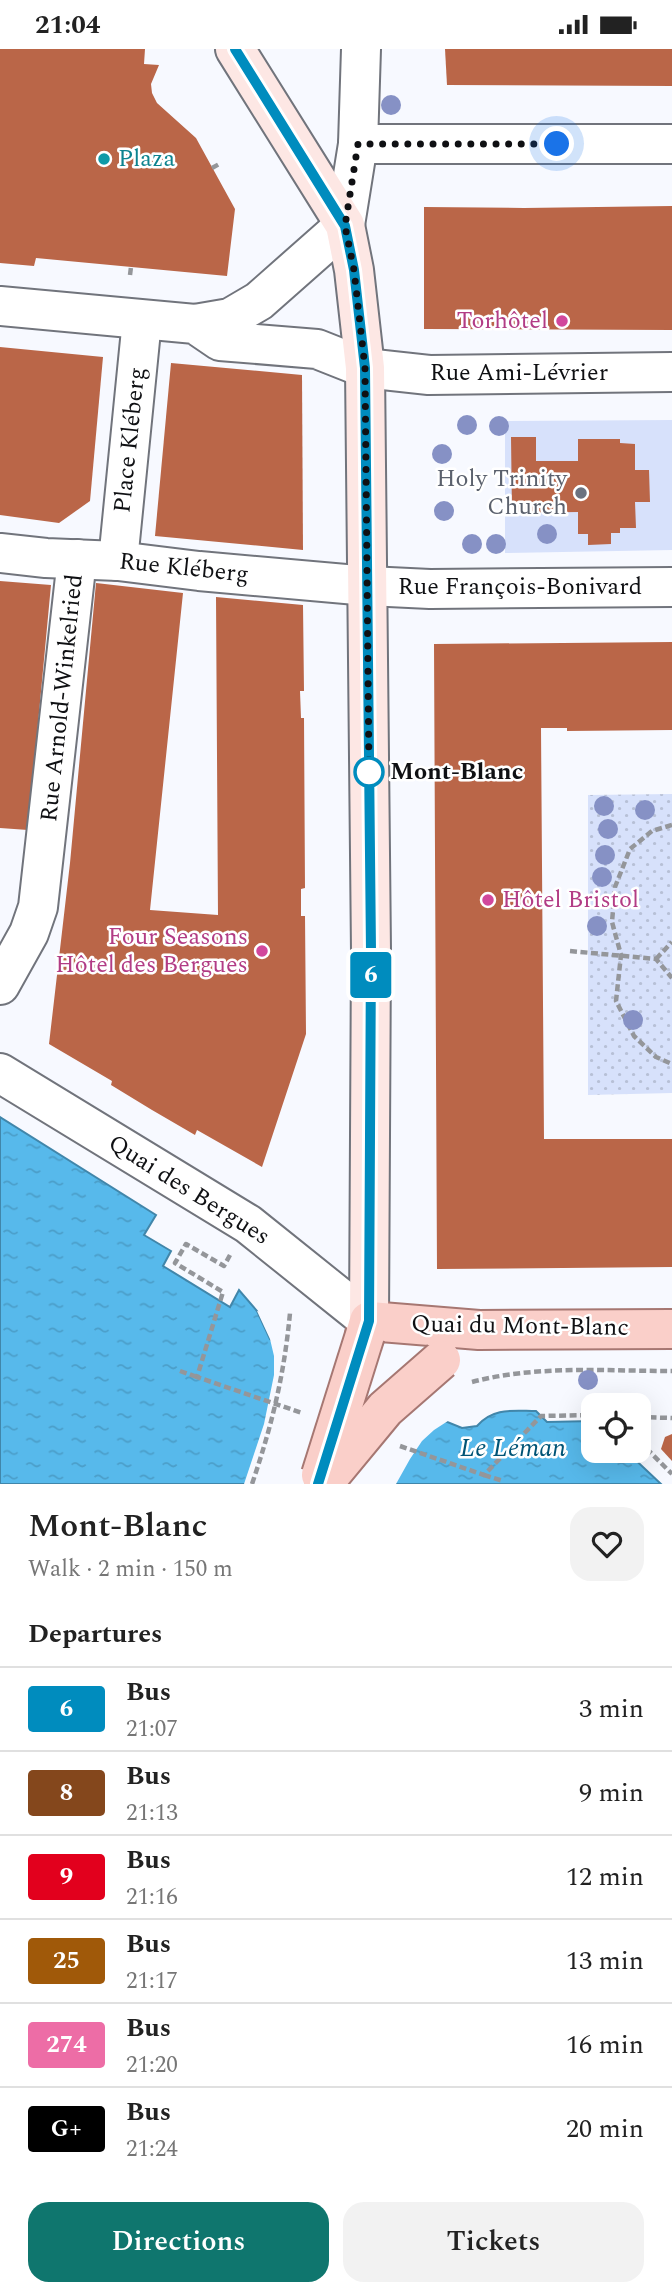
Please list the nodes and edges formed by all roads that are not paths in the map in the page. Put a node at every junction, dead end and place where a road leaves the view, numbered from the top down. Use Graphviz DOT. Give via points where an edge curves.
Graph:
graph roads {
  1 [pos="235,49"];
  2 [pos="361,49"];
  3 [pos="358,144"];
  4 [pos="672,144"];
  5 [pos="345,226"];
  6 [pos="0,306"];
  7 [pos="142,320"];
  8 [pos="195,324"];
  9 [pos="365,368"];
  10 [pos="672,372"];
  11 [pos="0,553"];
  12 [pos="77,559"];
  13 [pos="118,561"];
  14 [pos="368,586"];
  15 [pos="672,587"];
  16 [pos="0,985"];
  17 [pos="0,1073"];
  18 [pos="367,1328"];
  19 [pos="672,1329"];
  20 [pos="480,1330"];
  21 [pos="321,1484"];
  1 -- 5 [label="main road"];
  2 -- 3 [label="street"];
  3 -- 4 [label="street"];
  3 -- 5 [label="street"];
  5 -- 8 [label="street" via="259,301 230,318"];
  5 -- 9 [label="main road"];
  6 -- 7 [label="street"];
  7 -- 8 [label="street"];
  7 -- 13 [label="street, Place Kléberg"];
  8 -- 9 [label="street, Rue Ami-Lévrier" via="220,341 317,349"];
  9 -- 10 [label="street, Rue Ami-Lévrier" via="429,375"];
  9 -- 14 [label="main road"];
  11 -- 12 [label="street, Rue Kléberg"];
  12 -- 13 [label="street, Rue Kléberg"];
  12 -- 16 [label="street, Rue Arnold-Winkelried" via="38,907"];
  13 -- 14 [label="street, Rue Kléberg"];
  14 -- 15 [label="street, Rue François-Bonivard"];
  14 -- 18 [label="main road" via="371,999"];
  17 -- 18 [label="street, Quai des Bergues" via="248,1224"];
  18 -- 20 [label="main road, Quai du Mont-Blanc"];
  18 -- 21 [label="main road, bridge"];
  19 -- 20 [label="main road, Quai du Mont-Blanc"];
  20 -- 21 [label="main road, bridge" via="451,1373 417,1380"];
}
